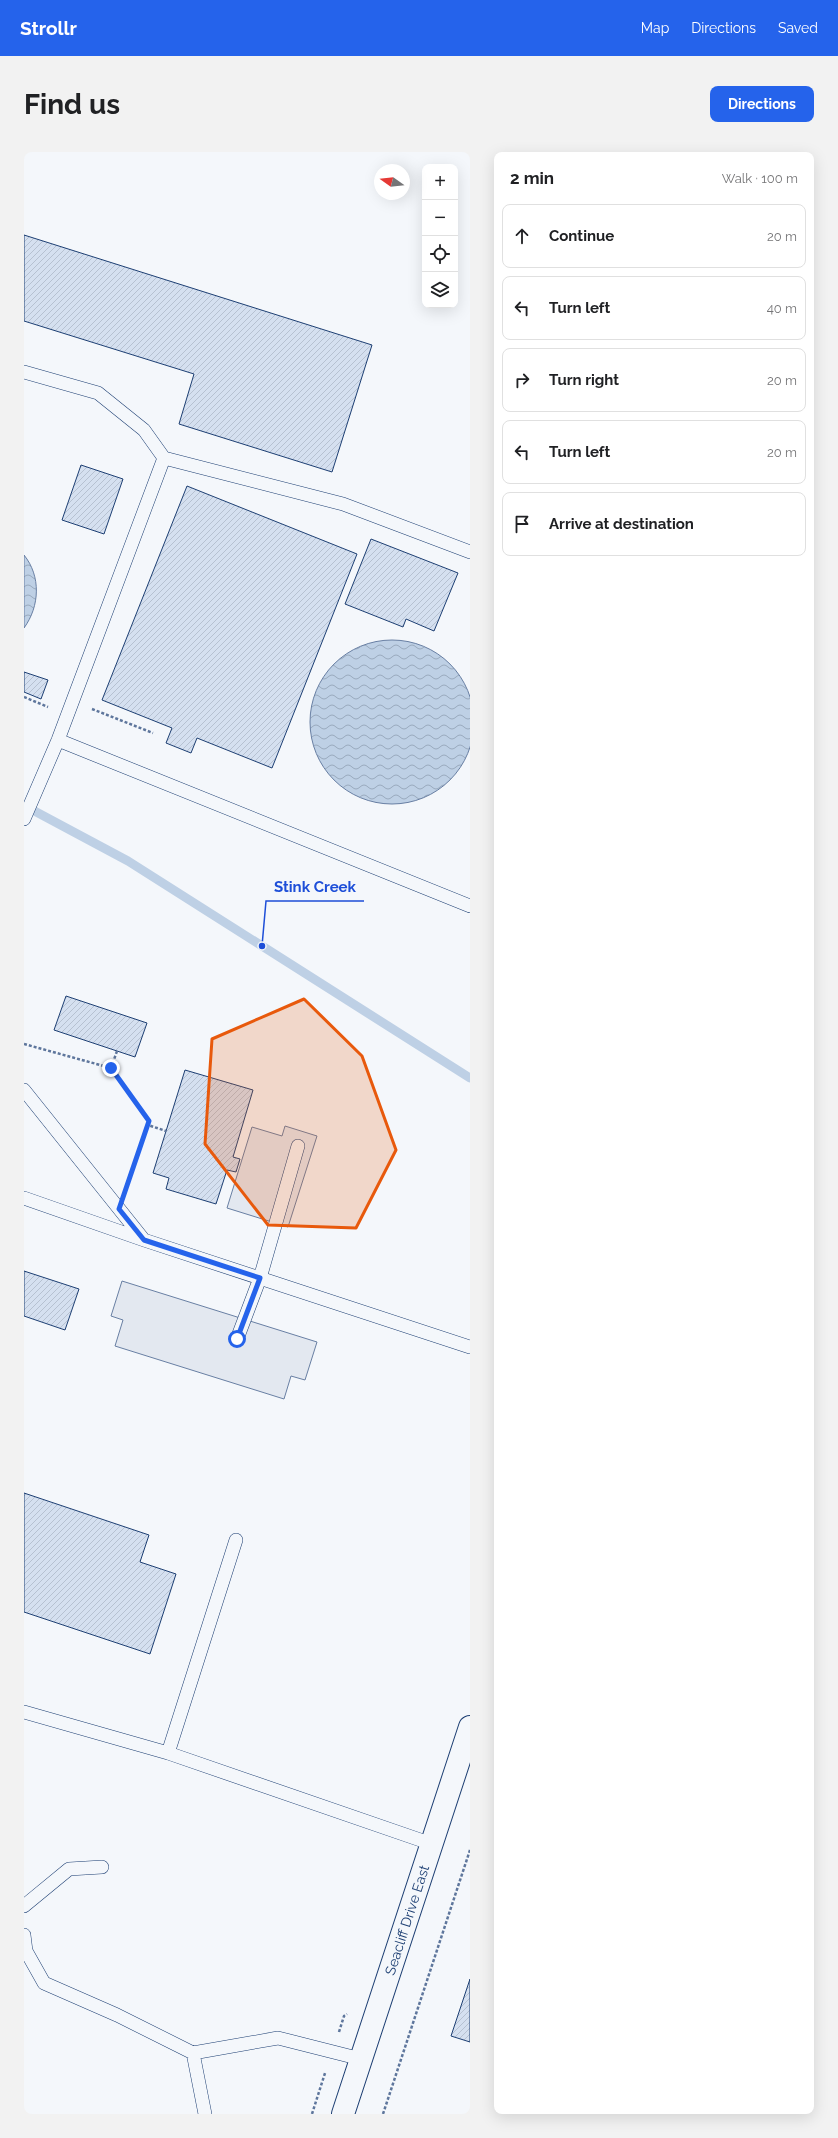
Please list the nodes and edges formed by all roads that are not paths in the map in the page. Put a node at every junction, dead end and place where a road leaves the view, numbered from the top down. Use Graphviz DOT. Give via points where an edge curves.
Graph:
graph roads {
  1 [pos="24,372"];
  2 [pos="164,458"];
  3 [pos="470,552"];
  4 [pos="58,740"];
  5 [pos="24,819"];
  6 [pos="470,906"];
  7 [pos="24,1090"];
  8 [pos="298,1146"];
  9 [pos="24,1198"];
  10 [pos="144,1240"];
  11 [pos="260,1278"];
  12 [pos="237,1339"];
  13 [pos="470,1347"];
  14 [pos="236,1540"];
  15 [pos="24,1712"];
  16 [pos="470,1726"];
  17 [pos="168,1753"];
  18 [pos="432,1844"];
  19 [pos="102,1867"];
  20 [pos="24,1906"];
  21 [pos="24,1935"];
  22 [pos="193,2053"];
  23 [pos="361,2059"];
  24 [pos="205,2114"];
  25 [pos="343,2114"];
  1 -- 2 [label="lane" via="98,393 144,430"];
  2 -- 3 [label="lane" via="344,504"];
  2 -- 4 [label="lane"];
  4 -- 5 [label="lane"];
  4 -- 6 [label="lane"];
  7 -- 10 [label="lane"];
  8 -- 11 [label="lane"];
  9 -- 10 [label="lane"];
  10 -- 11 [label="lane"];
  11 -- 12 [label="lane"];
  11 -- 13 [label="lane"];
  14 -- 17 [label="lane"];
  15 -- 17 [label="lane"];
  16 -- 18 [label="main road, Seacliff Drive East"];
  17 -- 18 [label="lane"];
  18 -- 23 [label="main road, Seacliff Drive East"];
  19 -- 20 [label="lane" via="69,1869"];
  21 -- 22 [label="lane" via="26,1951 44,1983 117,2015"];
  22 -- 23 [label="lane" via="278,2038"];
  22 -- 24 [label="lane"];
  23 -- 25 [label="main road, Seacliff Drive East"];
}
